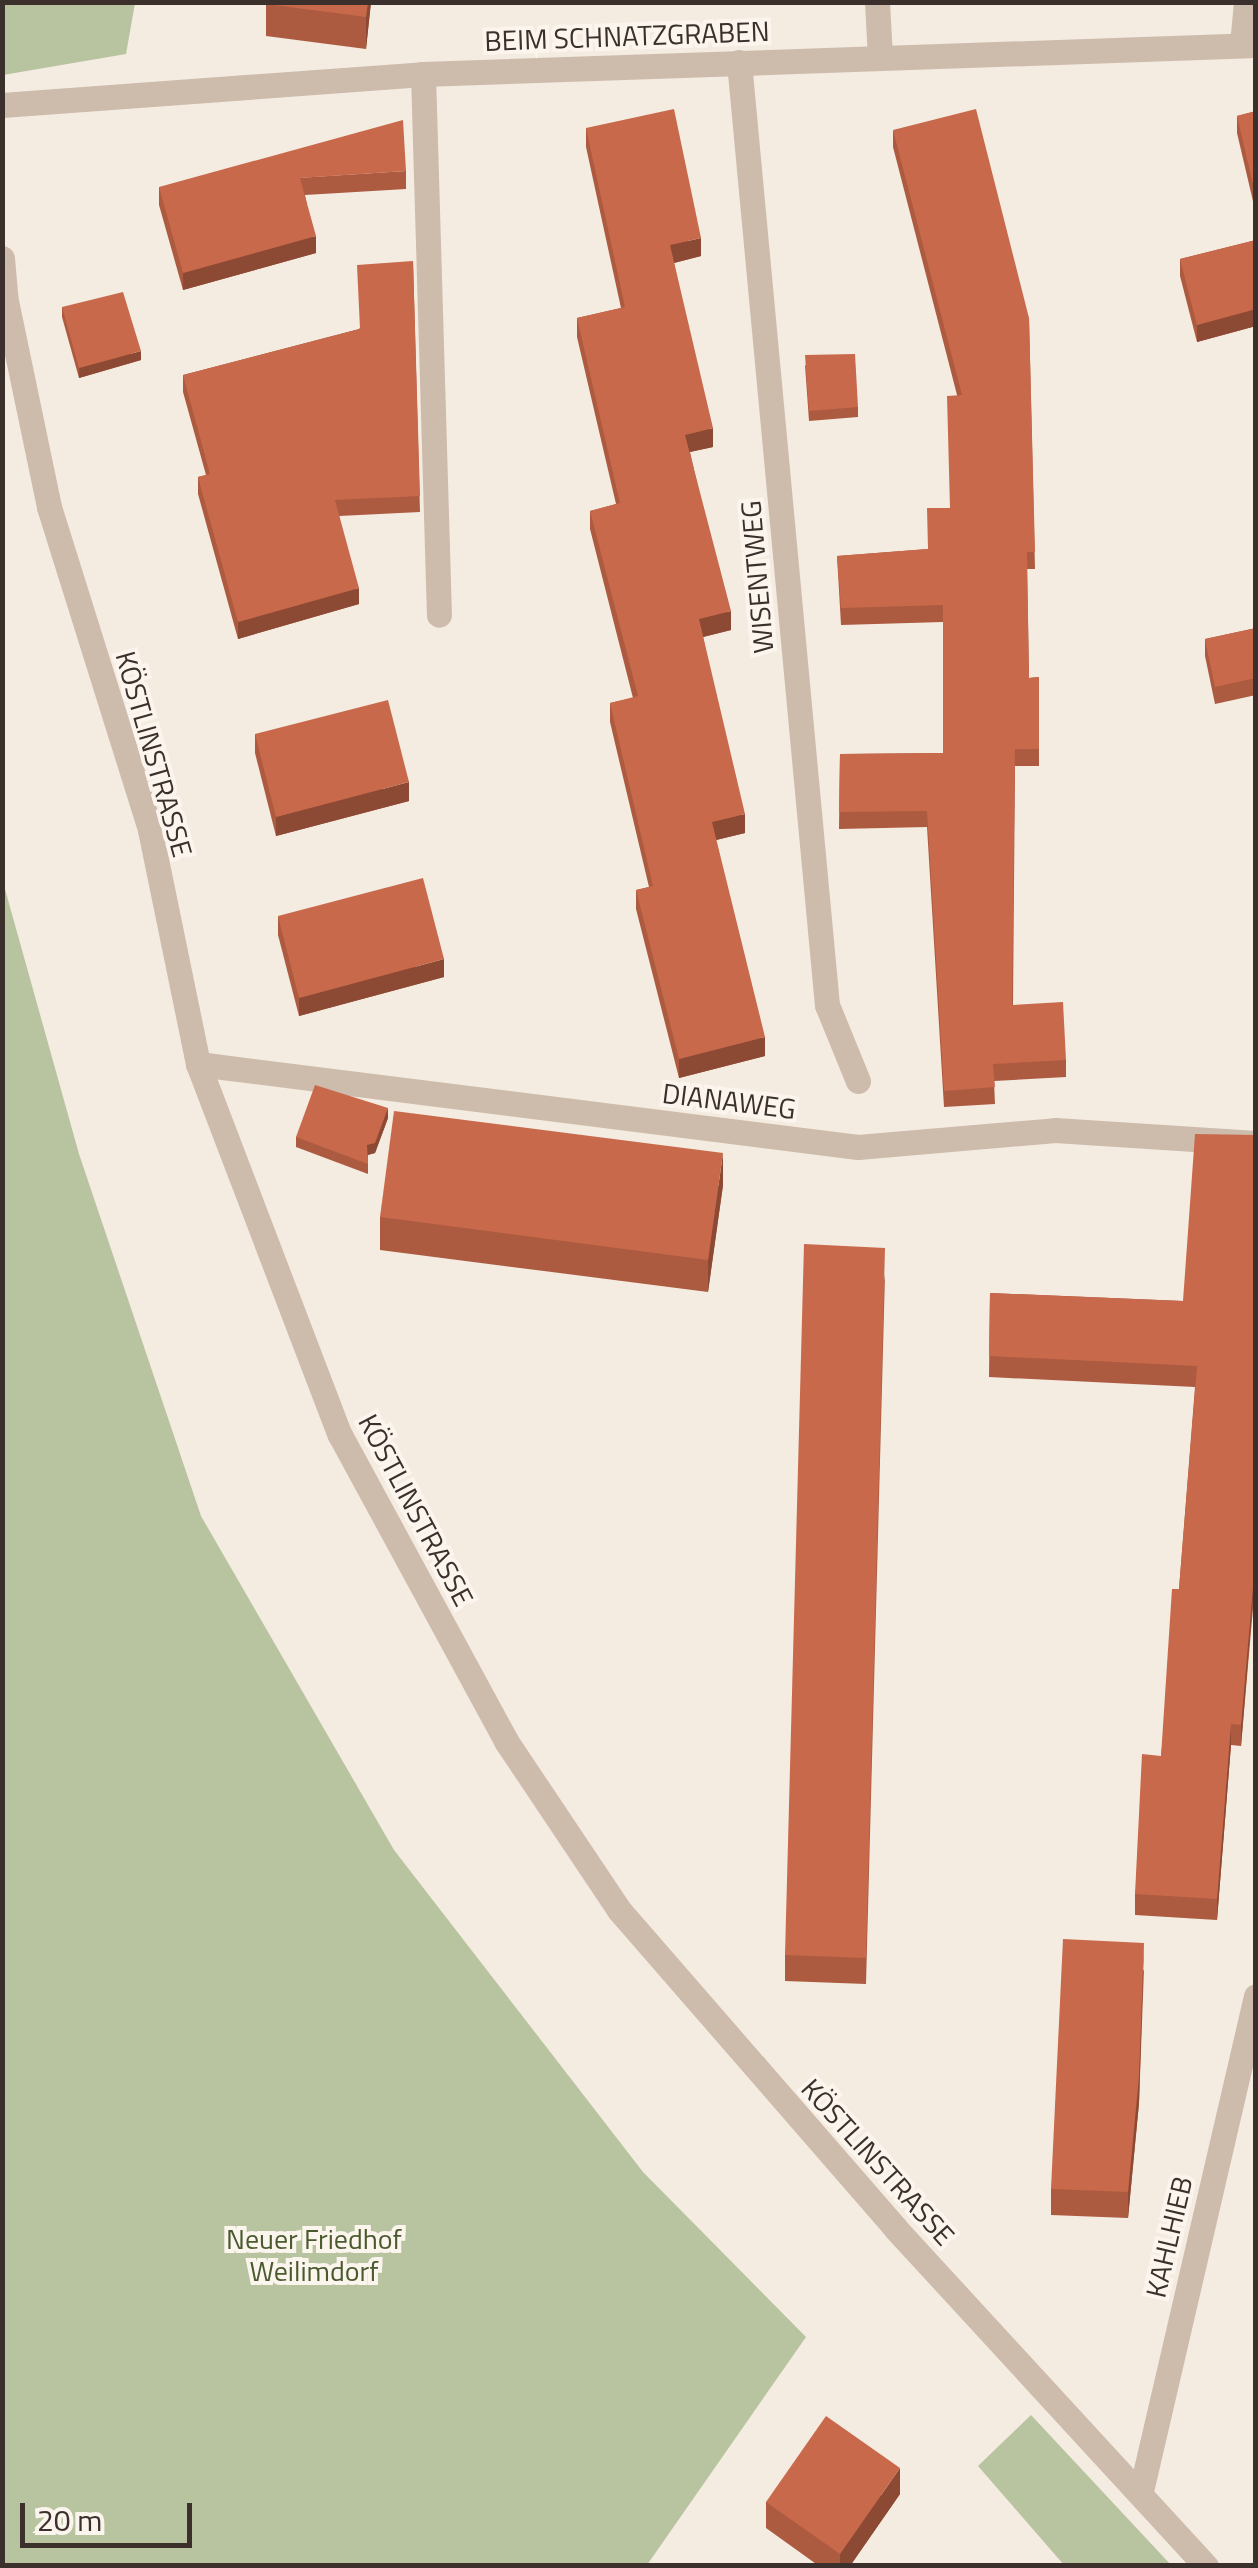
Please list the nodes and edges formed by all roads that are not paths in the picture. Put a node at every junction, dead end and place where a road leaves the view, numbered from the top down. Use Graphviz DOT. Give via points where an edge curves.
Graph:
graph roads {
  1 [pos="877,2"];
  2 [pos="1246,2"];
  3 [pos="1249,45"];
  4 [pos="880,57"];
  5 [pos="739,62"];
  6 [pos="423,74"];
  7 [pos="2,105"];
  8 [pos="2,258"];
  9 [pos="440,616"];
  10 [pos="198,1064"];
  11 [pos="858,1081"];
  12 [pos="1256,1143"];
  13 [pos="1256,1996"];
  14 [pos="1141,2491"];
  15 [pos="1206,2566"];
  1 -- 4 [label="street"];
  2 -- 3 [label="street"];
  3 -- 4 [label="street, BEIM SCHNATZGRABEN"];
  4 -- 5 [label="street, BEIM SCHNATZGRABEN"];
  5 -- 6 [label="street, BEIM SCHNATZGRABEN"];
  5 -- 11 [label="street, WISENTWEG" via="827,1005"];
  6 -- 7 [label="street, BEIM SCHNATZGRABEN"];
  6 -- 9 [label="street"];
  8 -- 10 [label="street, KÖSTLINSTRASSE" via="49,507 150,830"];
  10 -- 12 [label="street, DIANAWEG" via="858,1147 1055,1130"];
  10 -- 14 [label="street, KÖSTLINSTRASSE" via="340,1436 506,1741 619,1910 896,2229"];
  13 -- 14 [label="street, KAHLHIEB"];
  14 -- 15 [label="street, KÖSTLINSTRASSE"];
}
